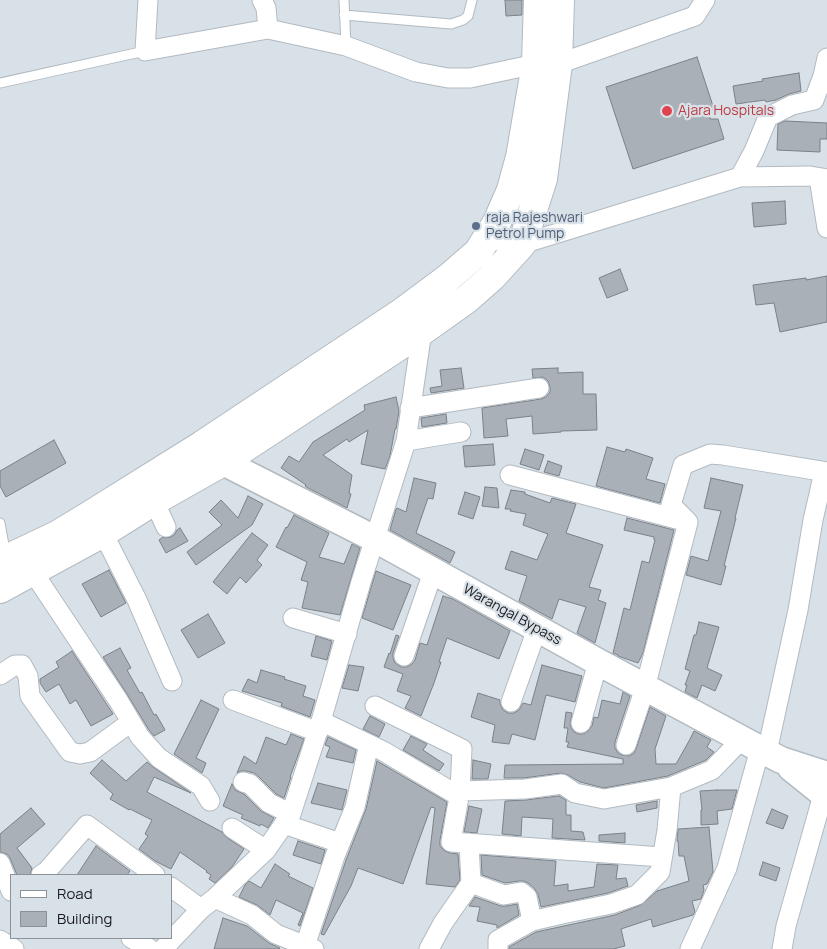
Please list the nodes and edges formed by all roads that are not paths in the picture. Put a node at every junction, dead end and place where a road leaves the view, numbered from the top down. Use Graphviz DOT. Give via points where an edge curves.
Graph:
graph roads {
  1 [pos="148,0"];
  2 [pos="262,0"];
  3 [pos="344,0"];
  4 [pos="472,0"];
  5 [pos="538,0"];
  6 [pos="560,0"];
  7 [pos="705,0"];
  8 [pos="344,15"];
  9 [pos="268,29"];
  10 [pos="346,46"];
  11 [pos="145,51"];
  12 [pos="827,58"];
  13 [pos="547,64"];
  14 [pos="0,83"];
  15 [pos="740,177"];
  16 [pos="823,178"];
  17 [pos="827,228"];
  18 [pos="486,239"];
  19 [pos="522,244"];
  20 [pos="422,331"];
  21 [pos="540,388"];
  22 [pos="410,408"];
  23 [pos="461,432"];
  24 [pos="406,441"];
  25 [pos="202,444"];
  26 [pos="223,462"];
  27 [pos="826,472"];
  28 [pos="510,475"];
  29 [pos="154,502"];
  30 [pos="688,522"];
  31 [pos="0,523"];
  32 [pos="166,526"];
  33 [pos="104,533"];
  34 [pos="375,539"];
  35 [pos="3,561"];
  36 [pos="33,572"];
  37 [pos="433,572"];
  38 [pos="0,589"];
  39 [pos="293,618"];
  40 [pos="537,629"];
  41 [pos="347,634"];
  42 [pos="404,656"];
  43 [pos="598,662"];
  44 [pos="0,675"];
  45 [pos="172,681"];
  46 [pos="645,688"];
  47 [pos="233,700"];
  48 [pos="511,702"];
  49 [pos="375,706"];
  50 [pos="131,722"];
  51 [pos="581,723"];
  52 [pos="319,726"];
  53 [pos="369,744"];
  54 [pos="626,745"];
  55 [pos="762,750"];
  56 [pos="243,782"];
  57 [pos="671,787"];
  58 [pos="826,789"];
  59 [pos="460,791"];
  60 [pos="210,801"];
  61 [pos="288,819"];
  62 [pos="232,828"];
  63 [pos="340,843"];
  64 [pos="469,843"];
  65 [pos="266,850"];
  66 [pos="662,857"];
  67 [pos="0,864"];
  68 [pos="46,874"];
  69 [pos="154,874"];
  70 [pos="472,883"];
  71 [pos="172,887"];
  72 [pos="10,889"];
  73 [pos="208,904"];
  74 [pos="532,921"];
  75 [pos="133,939"];
  76 [pos="0,940"];
  77 [pos="310,948"];
  78 [pos="14,949"];
  79 [pos="150,949"];
  80 [pos="163,949"];
  81 [pos="429,949"];
  82 [pos="498,949"];
  83 [pos="690,949"];
  84 [pos="782,949"];
  1 -- 11 [label="street"];
  2 -- 9 [label="street"];
  3 -- 8 [label="lane"];
  4 -- 8 [label="lane" via="468,16 452,24"];
  5 -- 13 [label="main road"];
  6 -- 13 [label="main road"];
  7 -- 13 [label="street" via="695,16"];
  8 -- 10 [label="lane"];
  9 -- 10 [label="street"];
  9 -- 11 [label="street"];
  10 -- 13 [label="street" via="416,72 448,78 470,78"];
  11 -- 14 [label="lane"];
  12 -- 15 [label="street" via="814,100 768,117"];
  13 -- 18 [label="main road" via="512,190"];
  13 -- 19 [label="main road" via="543,180"];
  15 -- 16 [label="street"];
  15 -- 19 [label="street"];
  16 -- 17 [label="street"];
  18 -- 19 [label="street"];
  18 -- 25 [label="main road" via="478,252 401,313"];
  19 -- 20 [label="main road" via="467,299"];
  20 -- 22 [label="street"];
  20 -- 26 [label="main road"];
  21 -- 22 [label="street"];
  22 -- 24 [label="street"];
  23 -- 24 [label="street"];
  24 -- 34 [label="street"];
  25 -- 26 [label="main road, Warangal Bypass"];
  25 -- 35 [label="main road" via="57,535"];
  26 -- 29 [label="main road"];
  26 -- 34 [label="main road, Warangal Bypass"];
  27 -- 30 [label="street" via="710,454 684,465 671,505"];
  27 -- 55 [label="street" via="813,520 798,610"];
  28 -- 30 [label="street"];
  29 -- 32 [label="street"];
  29 -- 33 [label="main road"];
  30 -- 46 [label="street"];
  31 -- 35 [label="lane"];
  33 -- 36 [label="main road"];
  33 -- 45 [label="street"];
  34 -- 37 [label="main road, Warangal Bypass"];
  34 -- 41 [label="street"];
  36 -- 38 [label="main road"];
  36 -- 50 [label="street"];
  37 -- 40 [label="main road, Warangal Bypass"];
  37 -- 42 [label="street"];
  39 -- 41 [label="street"];
  40 -- 43 [label="main road, Warangal Bypass"];
  40 -- 48 [label="street"];
  41 -- 52 [label="street"];
  43 -- 46 [label="main road, Warangal Bypass"];
  43 -- 51 [label="street"];
  44 -- 50 [label="street" via="15,665 22,665 28,676 30,696 70,752 90,752"];
  46 -- 54 [label="street"];
  46 -- 55 [label="main road, Warangal Bypass"];
  47 -- 52 [label="street"];
  49 -- 59 [label="street" via="462,749"];
  50 -- 60 [label="street" via="160,758 201,786"];
  52 -- 53 [label="street"];
  52 -- 61 [label="street"];
  53 -- 59 [label="street" via="452,792"];
  53 -- 63 [label="street" via="356,807"];
  55 -- 57 [label="street"];
  55 -- 58 [label="main road, Warangal Bypass"];
  55 -- 83 [label="street" via="727,868"];
  56 -- 61 [label="street" via="250,784"];
  57 -- 59 [label="street" via="604,799 575,793 562,784"];
  57 -- 66 [label="street" via="668,830"];
  58 -- 84 [label="street"];
  59 -- 64 [label="street" via="451,842"];
  61 -- 63 [label="street"];
  61 -- 65 [label="street"];
  62 -- 65 [label="street"];
  63 -- 77 [label="street"];
  64 -- 66 [label="street"];
  64 -- 70 [label="street"];
  65 -- 73 [label="street"];
  66 -- 74 [label="street" via="660,872 637,895"];
  67 -- 72 [label="street"];
  68 -- 69 [label="street" via="87,825"];
  70 -- 74 [label="street" via="504,895 521,892 527,897"];
  70 -- 81 [label="street"];
  71 -- 73 [label="street"];
  73 -- 77 [label="street" via="252,915 276,934"];
  73 -- 80 [label="street"];
  74 -- 82 [label="street" via="498,940"];
  75 -- 79 [label="street"];
  76 -- 78 [label="street"];
}
